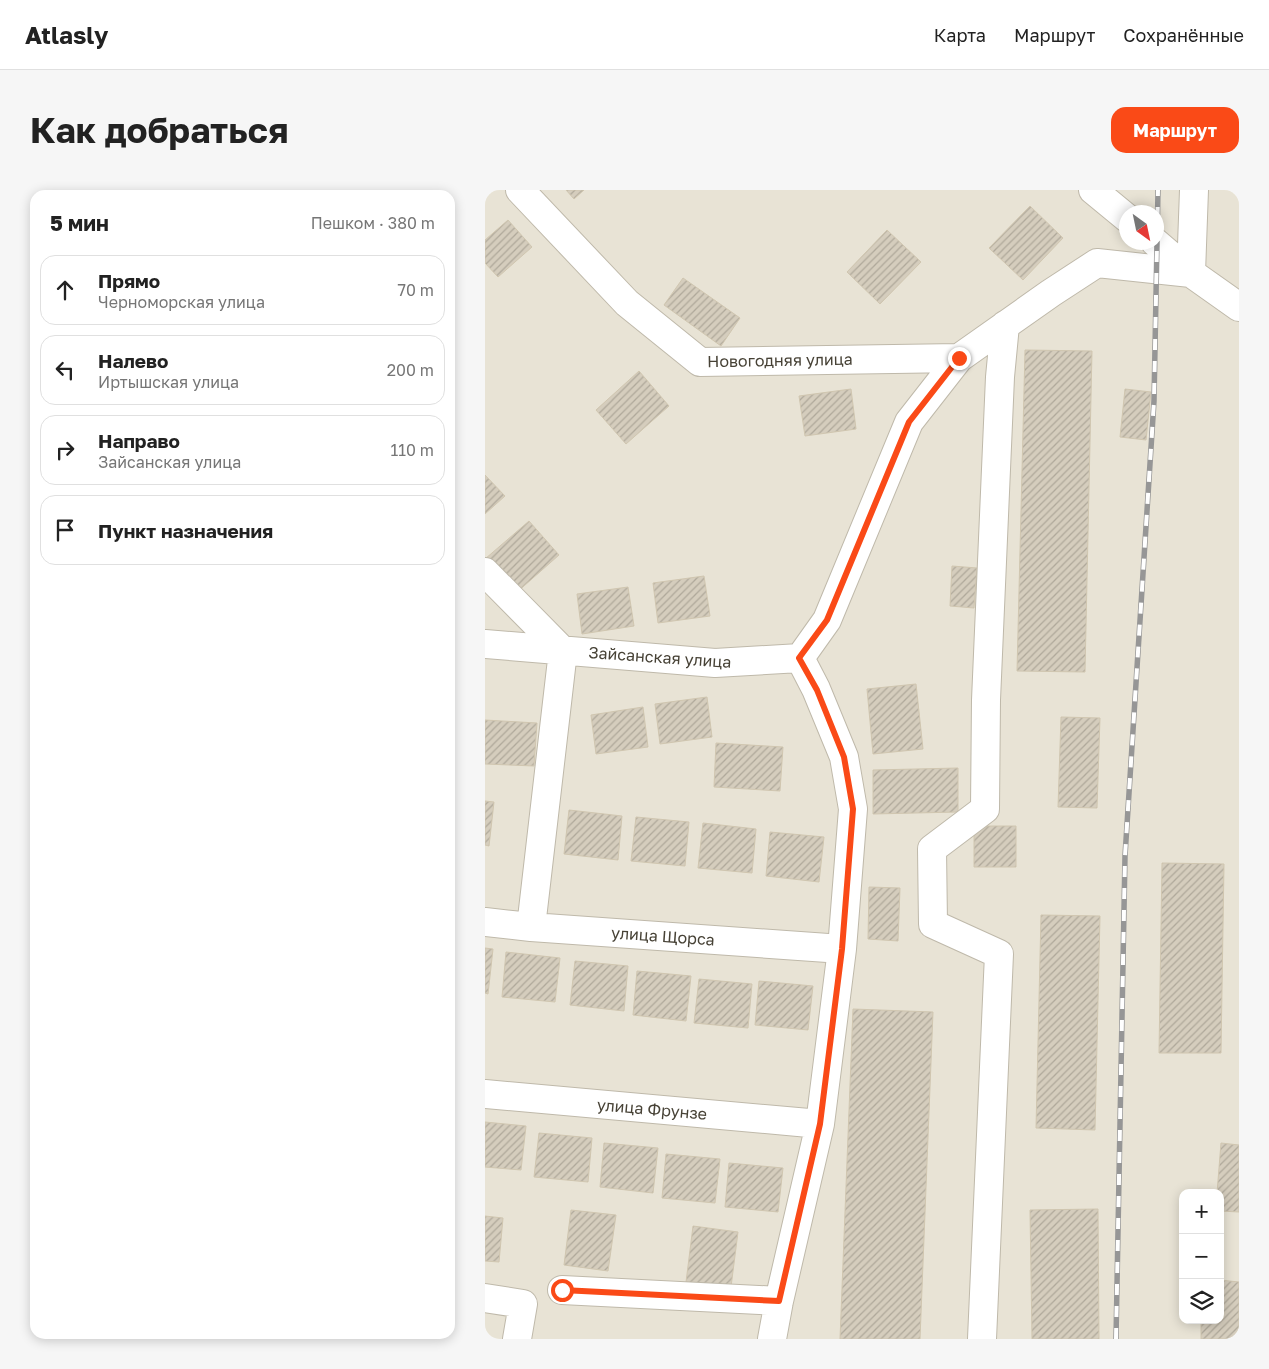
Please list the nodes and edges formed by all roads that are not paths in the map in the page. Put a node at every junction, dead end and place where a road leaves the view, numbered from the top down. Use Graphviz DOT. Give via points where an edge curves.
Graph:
graph roads {
  1 [pos="520,190"];
  2 [pos="1093,190"];
  3 [pos="1194,190"];
  4 [pos="1119,211"];
  5 [pos="1164,250"];
  6 [pos="1191,273"];
  7 [pos="1239,307"];
  8 [pos="1005,326"];
  9 [pos="959,358"];
  10 [pos="485,572"];
  11 [pos="485,644"];
  12 [pos="563,650"];
  13 [pos="799,658"];
  14 [pos="485,922"];
  15 [pos="531,927"];
  16 [pos="842,949"];
  17 [pos="485,1094"];
  18 [pos="820,1124"];
  19 [pos="562,1290"];
  20 [pos="485,1298"];
  21 [pos="779,1301"];
  22 [pos="517,1339"];
  23 [pos="772,1339"];
  24 [pos="982,1339"];
  1 -- 9 [label="street, Новогодняя улица" via="627,304 700,362"];
  2 -- 4 [label="street"];
  3 -- 6 [label="street"];
  5 -- 6 [label="street"];
  6 -- 7 [label="street"];
  6 -- 8 [label="street" via="1097,263"];
  8 -- 9 [label="street"];
  8 -- 24 [label="street" via="986,690 985,809 932,849 933,924 999,954"];
  9 -- 13 [label="street" via="909,422 827,620"];
  10 -- 12 [label="street"];
  11 -- 12 [label="street, Зайсанская улица"];
  12 -- 13 [label="street, Зайсанская улица" via="715,663"];
  12 -- 15 [label="street"];
  13 -- 16 [label="street" via="817,690 844,757 853,809"];
  14 -- 15 [label="street, улица Щорса"];
  15 -- 16 [label="street, улица Щорса"];
  16 -- 18 [label="street"];
  17 -- 18 [label="street, улица Фрунзе"];
  18 -- 21 [label="street"];
  19 -- 21 [label="street"];
  20 -- 22 [label="street" via="523,1304"];
  21 -- 23 [label="street"];
}
